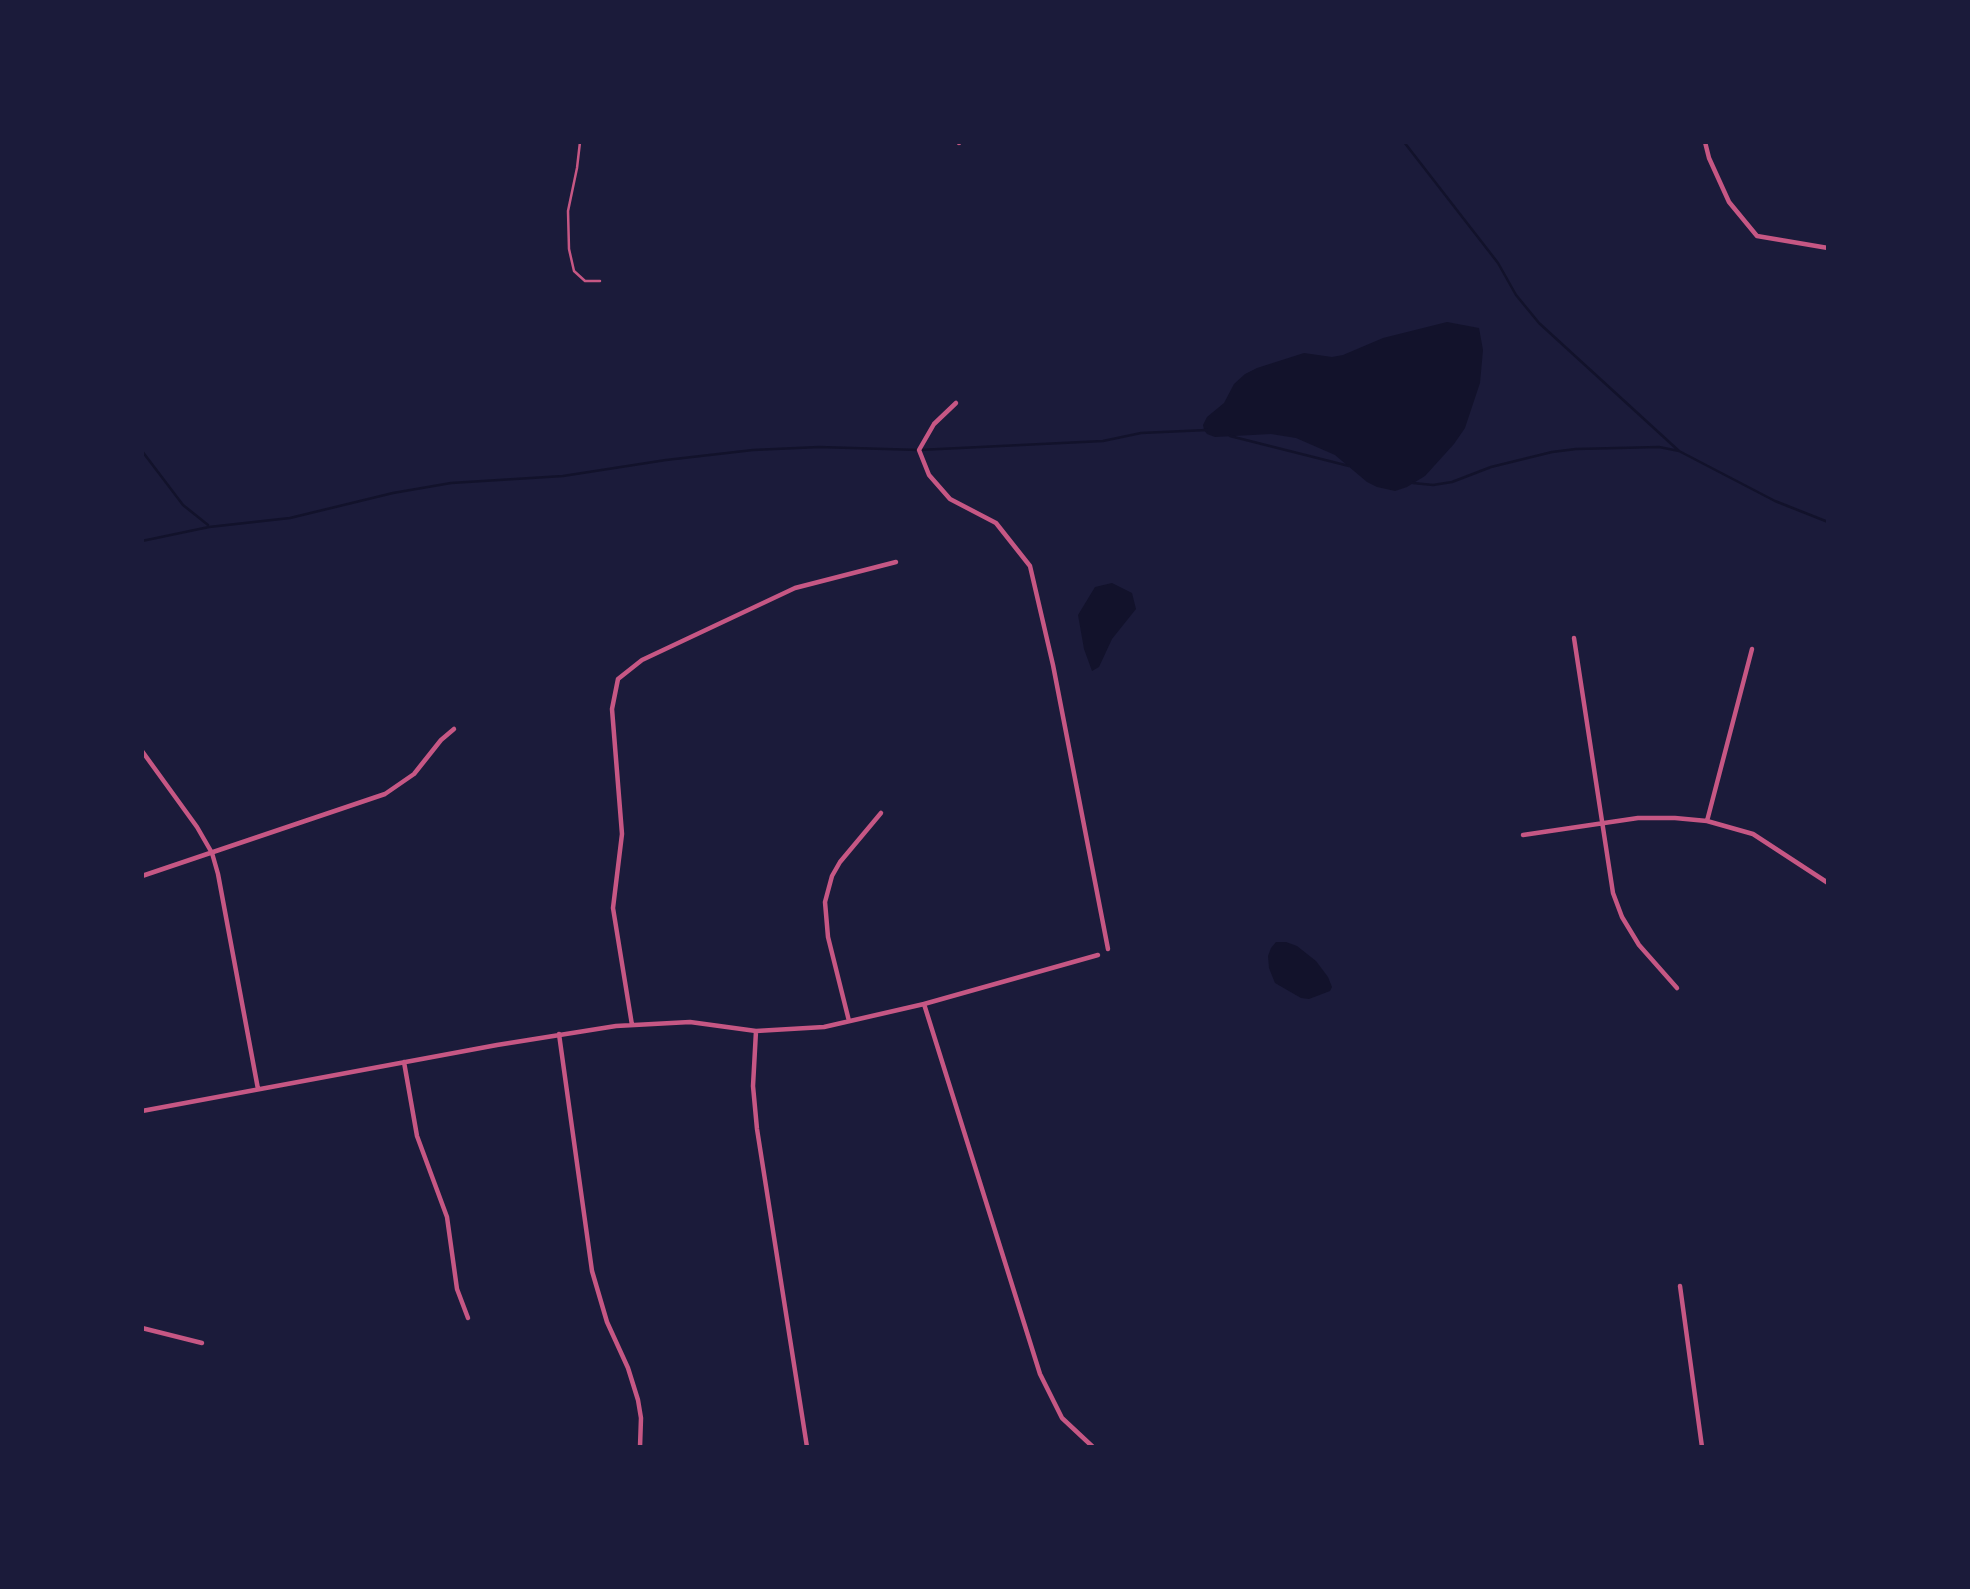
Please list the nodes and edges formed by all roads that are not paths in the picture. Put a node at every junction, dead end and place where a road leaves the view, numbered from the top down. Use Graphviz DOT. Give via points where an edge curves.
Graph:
graph roads {
  1 [pos="580,142"];
  2 [pos="1705,142"];
  3 [pos="1828,248"];
  4 [pos="600,281"];
  5 [pos="956,403"];
  6 [pos="896,562"];
  7 [pos="1574,638"];
  8 [pos="1752,649"];
  9 [pos="454,729"];
  10 [pos="142,751"];
  11 [pos="881,813"];
  12 [pos="1707,821"];
  13 [pos="1602,824"];
  14 [pos="1523,835"];
  15 [pos="212,853"];
  16 [pos="142,876"];
  17 [pos="1828,883"];
  18 [pos="1108,949"];
  19 [pos="1098,955"];
  20 [pos="1677,988"];
  21 [pos="924,1004"];
  22 [pos="849,1021"];
  23 [pos="632,1025"];
  24 [pos="756,1031"];
  25 [pos="559,1034"];
  26 [pos="404,1062"];
  27 [pos="258,1089"];
  28 [pos="142,1111"];
  29 [pos="1680,1286"];
  30 [pos="468,1318"];
  31 [pos="142,1328"];
  32 [pos="202,1343"];
  33 [pos="640,1447"];
  34 [pos="807,1447"];
  35 [pos="1093,1447"];
  36 [pos="1702,1447"];
  1 -- 4 [label="lane" via="568,211 569,249 574,271 585,281"];
  2 -- 3 [label="street" via="1729,202 1757,236"];
  5 -- 18 [label="street" via="934,424 919,450 929,475 950,499 996,523 1030,566"];
  6 -- 23 [label="street" via="794,588 642,660 618,679 612,709 622,834 613,908"];
  7 -- 13 [label="street"];
  8 -- 12 [label="street"];
  9 -- 15 [label="street" via="414,774 385,794"];
  10 -- 15 [label="street"];
  11 -- 22 [label="street" via="840,862 825,902 828,937"];
  12 -- 13 [label="street" via="1656,817"];
  12 -- 17 [label="street" via="1753,834"];
  13 -- 14 [label="street"];
  13 -- 20 [label="street" via="1613,893 1622,917 1639,945"];
  15 -- 16 [label="street"];
  15 -- 27 [label="street"];
  19 -- 21 [label="street"];
  21 -- 22 [label="street"];
  21 -- 35 [label="street" via="1040,1374 1062,1418"];
  22 -- 24 [label="street" via="807,1030"];
  23 -- 24 [label="street" via="701,1023"];
  23 -- 25 [label="street"];
  24 -- 34 [label="street" via="753,1086 757,1129"];
  25 -- 26 [label="street"];
  25 -- 33 [label="street" via="592,1271 633,1383 641,1418"];
  26 -- 27 [label="street"];
  26 -- 30 [label="street" via="417,1136 447,1217 457,1289"];
  27 -- 28 [label="street"];
  29 -- 36 [label="street"];
  31 -- 32 [label="street"];
}
